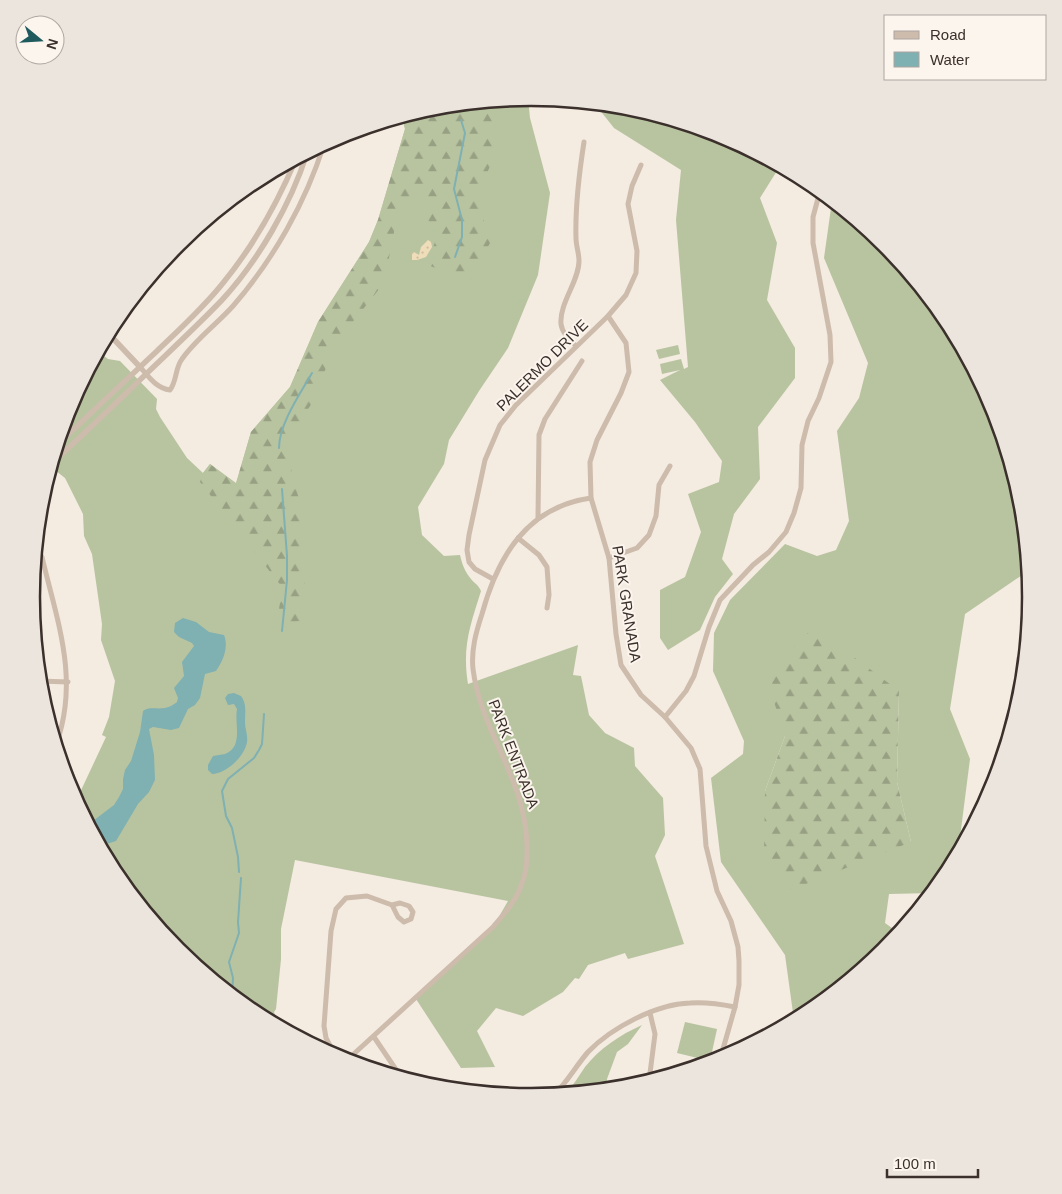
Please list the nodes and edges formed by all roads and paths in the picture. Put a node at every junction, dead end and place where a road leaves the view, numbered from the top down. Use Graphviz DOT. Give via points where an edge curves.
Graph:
graph roads {
  1 [pos="584,142"];
  2 [pos="321,153"];
  3 [pos="303,163"];
  4 [pos="641,165"];
  5 [pos="291,169"];
  6 [pos="818,199"];
  7 [pos="608,316"];
  8 [pos="114,339"];
  9 [pos="576,346"];
  10 [pos="582,361"];
  11 [pos="140,367"];
  12 [pos="146,374"];
  13 [pos="67,435"];
  14 [pos="61,455"];
  15 [pos="670,466"];
  16 [pos="591,498"];
  17 [pos="538,518"];
  18 [pos="518,538"];
  19 [pos="42,557"];
  20 [pos="609,558"];
  21 [pos="493,579"];
  22 [pos="547,608"];
  23 [pos="47,681"];
  24 [pos="68,682"];
  25 [pos="665,717"];
  26 [pos="59,732"];
  27 [pos="392,905"];
  28 [pos="735,1007"];
  29 [pos="650,1013"];
  30 [pos="374,1037"];
  31 [pos="329,1044"];
  32 [pos="723,1049"];
  33 [pos="353,1055"];
  34 [pos="395,1068"];
  35 [pos="650,1073"];
  36 [pos="560,1087"];
  1 -- 9 [label="street" via="576,206 579,262 561,324 565,335"];
  2 -- 12 [label="street" via="285,232 233,306 181,360 170,390 155,384"];
  3 -- 12 [label="street" via="275,225 242,276 198,325"];
  4 -- 7 [label="street, PALERMO DRIVE" via="628,204 637,251 636,273 626,295"];
  5 -- 11 [label="street" via="245,255 205,304"];
  6 -- 25 [label="street" via="812,243 830,335 831,362 802,445 801,488 786,532 720,600 708,627 694,676"];
  7 -- 9 [label="street, PALERMO DRIVE"];
  7 -- 16 [label="street, PARK GRANADA" via="626,343 629,372 590,462"];
  8 -- 11 [label="street"];
  9 -- 21 [label="street, PALERMO DRIVE" via="500,425 485,460 467,550 469,562 475,569"];
  10 -- 17 [label="street" via="545,419 539,435"];
  11 -- 12 [label="street"];
  11 -- 13 [label="street"];
  12 -- 14 [label="street"];
  15 -- 20 [label="street" via="659,485 656,516 649,535 637,548"];
  16 -- 17 [label="street, PARK ENTRADA" via="563,504"];
  16 -- 20 [label="street, PARK GRANADA"];
  17 -- 18 [label="street, PARK ENTRADA"];
  18 -- 21 [label="street, PARK ENTRADA" via="507,551"];
  18 -- 22 [label="street" via="539,555 547,567 550,595"];
  19 -- 24 [label="street" via="65,651"];
  20 -- 25 [label="street, PARK GRANADA" via="622,665 641,694"];
  21 -- 30 [label="street, PARK ENTRADA" via="473,645 473,668 479,699 524,812 527,859 522,884 510,907 493,927"];
  23 -- 24 [label="street"];
  24 -- 26 [label="street"];
  25 -- 28 [label="street, PARK GRANADA" via="690,748 700,769 706,846 717,891 731,921 738,947 739,985"];
  27 -- 31 [label="street" via="367,896 346,898 336,909 331,931 324,1026"];
  28 -- 29 [label="street" via="689,1003"];
  28 -- 32 [label="street, PARK GRANADA"];
  29 -- 35 [label="street" via="655,1034"];
  29 -- 36 [label="street" via="614,1030 588,1052"];
  30 -- 33 [label="street, PARK ENTRADA"];
  30 -- 34 [label="street"];
}
